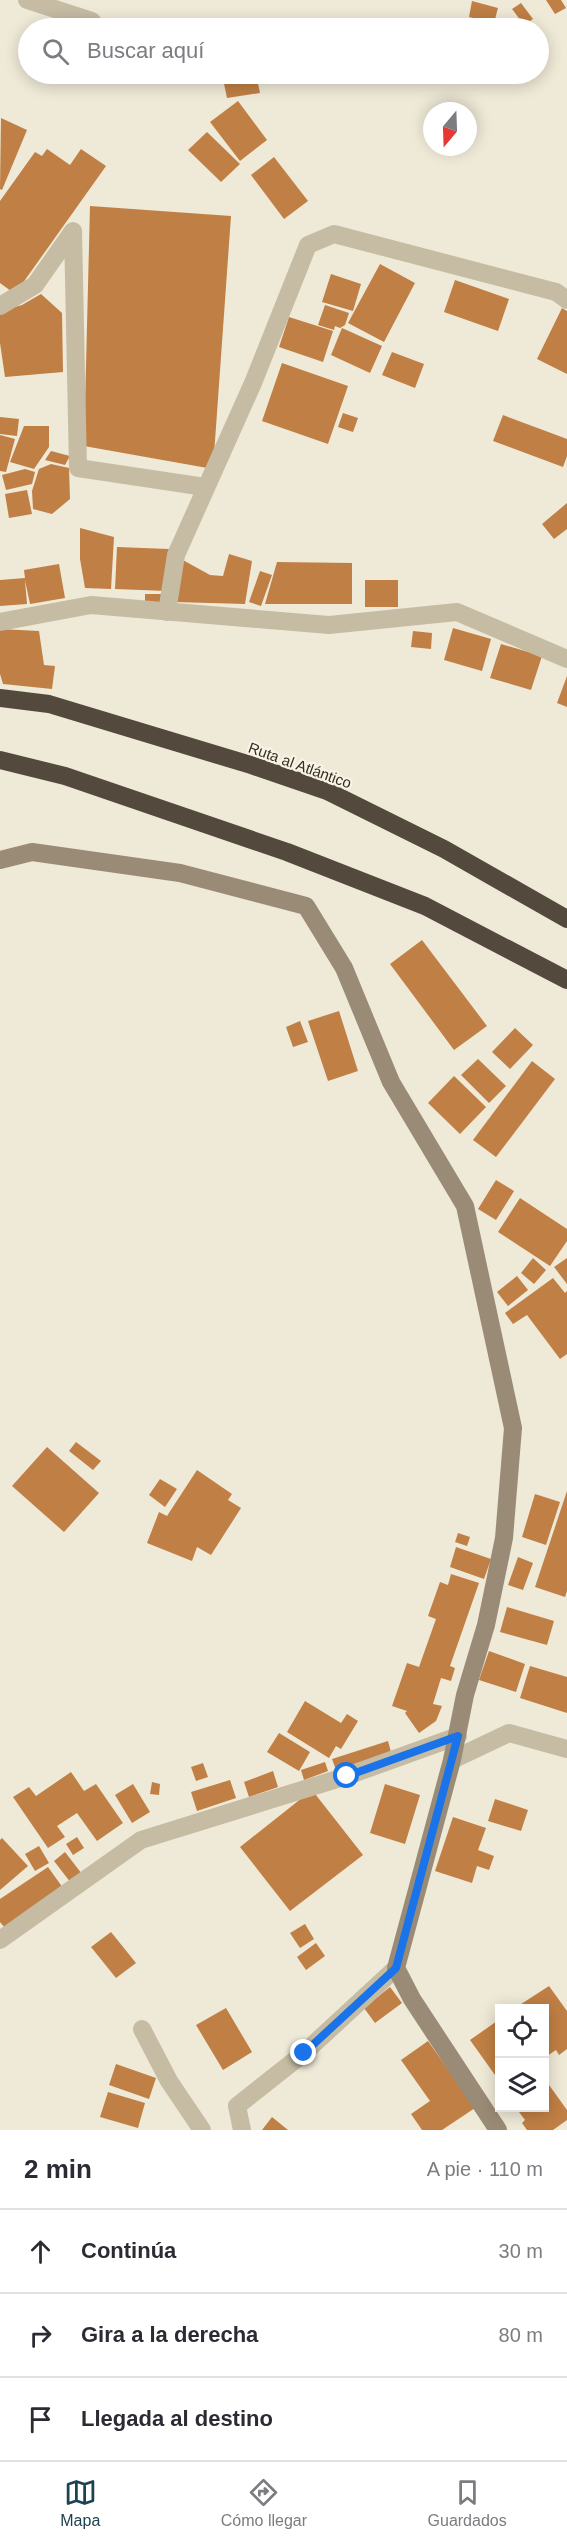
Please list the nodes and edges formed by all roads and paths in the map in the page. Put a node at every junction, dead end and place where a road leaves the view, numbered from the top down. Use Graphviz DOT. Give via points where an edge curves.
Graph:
graph roads {
  1 [pos="27,0"];
  2 [pos="83,18"];
  3 [pos="567,300"];
  4 [pos="0,306"];
  5 [pos="205,487"];
  6 [pos="167,612"];
  7 [pos="0,622"];
  8 [pos="567,659"];
  9 [pos="0,698"];
  10 [pos="0,760"];
  11 [pos="0,860"];
  12 [pos="567,919"];
  13 [pos="567,980"];
  14 [pos="458,1736"];
  15 [pos="567,1749"];
  16 [pos="452,1760"];
  17 [pos="0,1940"];
  18 [pos="396,1968"];
  19 [pos="142,2029"];
  20 [pos="202,2130"];
  21 [pos="242,2130"];
  22 [pos="498,2130"];
  1 -- 2 [label="street"];
  3 -- 5 [label="street" via="556,292 334,234 308,245 253,383"];
  4 -- 5 [label="street" via="35,285 73,231 78,468"];
  5 -- 6 [label="street" via="176,555"];
  6 -- 7 [label="street" via="91,604"];
  6 -- 8 [label="street" via="329,625 458,612"];
  9 -- 12 [label="highway, Ruta al Atlántico" via="49,704 327,791 444,849"];
  10 -- 13 [label="highway" via="65,776 287,852 425,906"];
  11 -- 14 [label="street" via="32,852 180,873 306,906 344,968 391,1082 465,1206 513,1428 504,1538"];
  14 -- 16 [label="street"];
  14 -- 17 [label="street" via="347,1776 141,1840"];
  15 -- 16 [label="street" via="509,1733"];
  16 -- 18 [label="street"];
  18 -- 21 [label="street" via="304,2053 237,2106"];
  18 -- 22 [label="street"];
  19 -- 20 [label="street" via="169,2081"];
}
